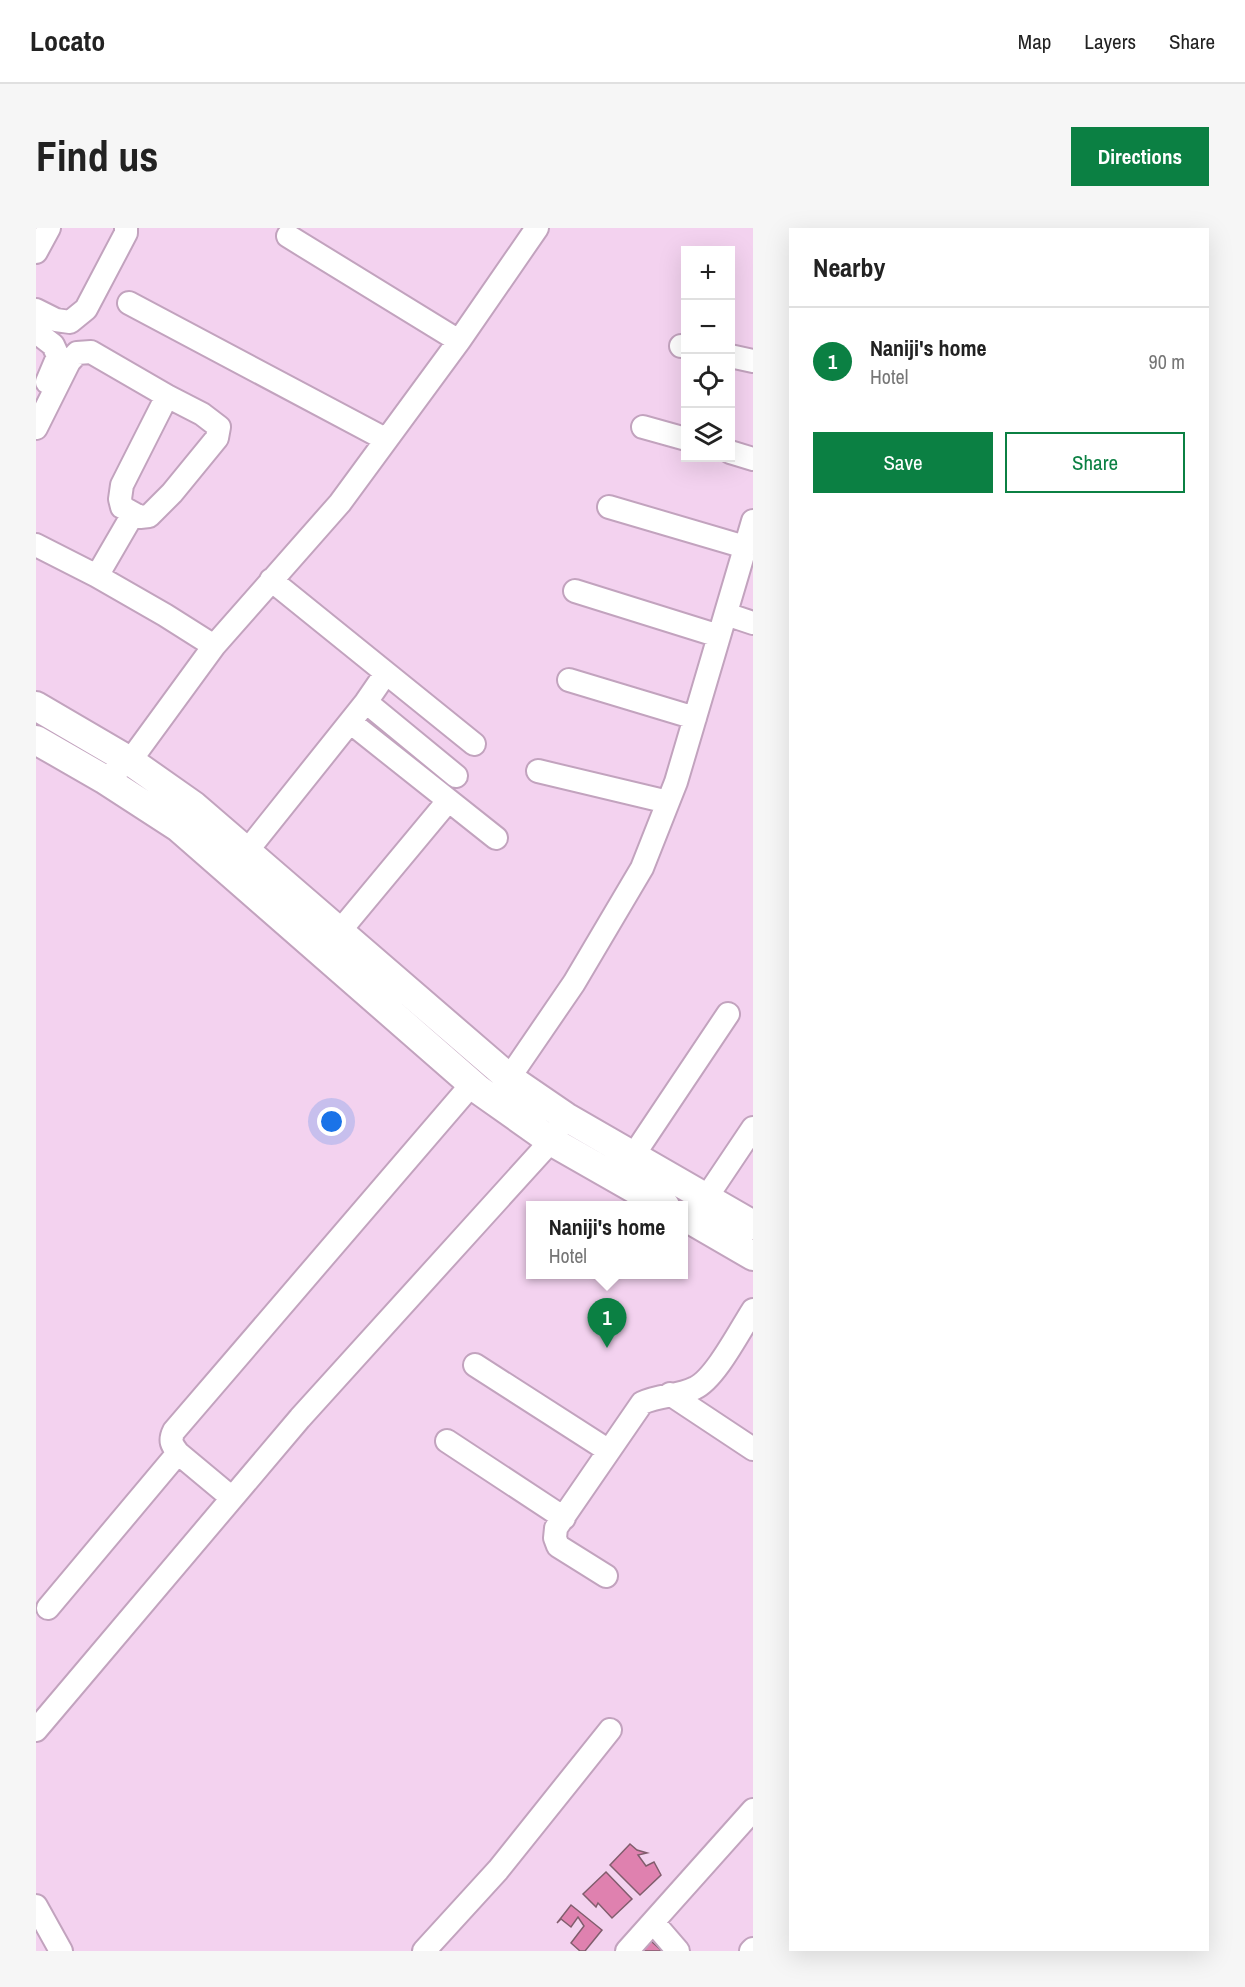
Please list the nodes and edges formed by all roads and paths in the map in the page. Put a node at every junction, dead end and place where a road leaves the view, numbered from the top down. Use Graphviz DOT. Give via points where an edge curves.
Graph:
graph roads {
  1 [pos="49,228"];
  2 [pos="126,228"];
  3 [pos="537,228"];
  4 [pos="288,236"];
  5 [pos="36,252"];
  6 [pos="129,303"];
  7 [pos="36,310"];
  8 [pos="36,333"];
  9 [pos="459,341"];
  10 [pos="735,357"];
  11 [pos="753,361"];
  12 [pos="167,396"];
  13 [pos="36,406"];
  14 [pos="643,427"];
  15 [pos="36,428"];
  16 [pos="681,438"];
  17 [pos="385,439"];
  18 [pos="735,454"];
  19 [pos="753,459"];
  20 [pos="609,507"];
  21 [pos="133,514"];
  22 [pos="753,521"];
  23 [pos="36,544"];
  24 [pos="745,547"];
  25 [pos="97,576"];
  26 [pos="271,580"];
  27 [pos="575,591"];
  28 [pos="726,614"];
  29 [pos="753,623"];
  30 [pos="719,636"];
  31 [pos="214,646"];
  32 [pos="386,673"];
  33 [pos="569,680"];
  34 [pos="366,702"];
  35 [pos="36,706"];
  36 [pos="695,718"];
  37 [pos="350,722"];
  38 [pos="36,740"];
  39 [pos="474,744"];
  40 [pos="130,761"];
  41 [pos="538,771"];
  42 [pos="456,776"];
  43 [pos="104,779"];
  44 [pos="448,801"];
  45 [pos="668,802"];
  46 [pos="496,838"];
  47 [pos="247,851"];
  48 [pos="339,932"];
  49 [pos="728,1014"];
  50 [pos="509,1078"];
  51 [pos="472,1084"];
  52 [pos="566,1117"];
  53 [pos="753,1128"];
  54 [pos="551,1141"];
  55 [pos="633,1156"];
  56 [pos="706,1198"];
  57 [pos="656,1201"];
  58 [pos="688,1218"];
  59 [pos="753,1225"];
  60 [pos="753,1256"];
  61 [pos="753,1310"];
  62 [pos="475,1365"];
  63 [pos="670,1394"];
  64 [pos="447,1441"];
  65 [pos="753,1449"];
  66 [pos="609,1451"];
  67 [pos="178,1453"];
  68 [pos="232,1498"];
  69 [pos="564,1518"];
  70 [pos="606,1576"];
  71 [pos="48,1608"];
  72 [pos="36,1730"];
  73 [pos="610,1730"];
  74 [pos="753,1810"];
  75 [pos="36,1906"];
  76 [pos="653,1922"];
  77 [pos="61,1951"];
  78 [pos="424,1951"];
  79 [pos="627,1951"];
  80 [pos="678,1951"];
  1 -- 5 [label="street"];
  2 -- 7 [label="street" via="86,309 70,322"];
  3 -- 9 [label="street"];
  4 -- 9 [label="street"];
  6 -- 17 [label="street"];
  8 -- 13 [label="street" via="53,345 58,356"];
  9 -- 17 [label="street"];
  10 -- 11 [label="street"];
  12 -- 15 [label="street" via="91,351 76,354"];
  12 -- 21 [label="street" via="122,485 122,507"];
  12 -- 21 [label="street" via="219,427 217,438 149,516 140,518"];
  14 -- 16 [label="street"];
  17 -- 26 [label="street" via="340,503"];
  18 -- 19 [label="street"];
  20 -- 24 [label="street"];
  21 -- 25 [label="street"];
  22 -- 24 [label="street"];
  23 -- 25 [label="street"];
  24 -- 28 [label="street"];
  25 -- 31 [label="street"];
  26 -- 31 [label="street"];
  26 -- 32 [label="street"];
  27 -- 30 [label="street"];
  28 -- 29 [label="street"];
  28 -- 30 [label="street"];
  30 -- 36 [label="street"];
  31 -- 40 [label="street"];
  32 -- 34 [label="street"];
  32 -- 39 [label="street"];
  33 -- 36 [label="street"];
  34 -- 37 [label="street"];
  34 -- 42 [label="street"];
  35 -- 40 [label="street"];
  36 -- 45 [label="street"];
  37 -- 44 [label="street"];
  37 -- 47 [label="street"];
  38 -- 43 [label="street"];
  40 -- 43 [label="street"];
  40 -- 47 [label="street" via="194,806"];
  41 -- 45 [label="street"];
  43 -- 51 [label="street" via="178,827"];
  44 -- 46 [label="street"];
  44 -- 48 [label="street"];
  45 -- 50 [label="street" via="642,868 574,983"];
  47 -- 48 [label="street"];
  48 -- 50 [label="street"];
  49 -- 55 [label="street"];
  50 -- 52 [label="street"];
  51 -- 54 [label="street"];
  51 -- 67 [label="street" via="174,1431 171,1444"];
  52 -- 54 [label="street"];
  52 -- 55 [label="street"];
  53 -- 56 [label="street"];
  54 -- 57 [label="street"];
  54 -- 68 [label="street"];
  55 -- 56 [label="street"];
  56 -- 59 [label="street"];
  58 -- 60 [label="street"];
  61 -- 63 [label="street" via="709,1379 684,1393"];
  62 -- 66 [label="street"];
  63 -- 65 [label="street"];
  63 -- 66 [label="street" via="642,1403"];
  64 -- 69 [label="street"];
  66 -- 69 [label="street"];
  67 -- 68 [label="street"];
  67 -- 71 [label="street"];
  68 -- 72 [label="street"];
  69 -- 70 [label="street" via="556,1528 558,1546"];
  73 -- 78 [label="street" via="498,1870"];
  74 -- 76 [label="street"];
  75 -- 77 [label="street"];
  76 -- 79 [label="street"];
  76 -- 80 [label="street"];
}
